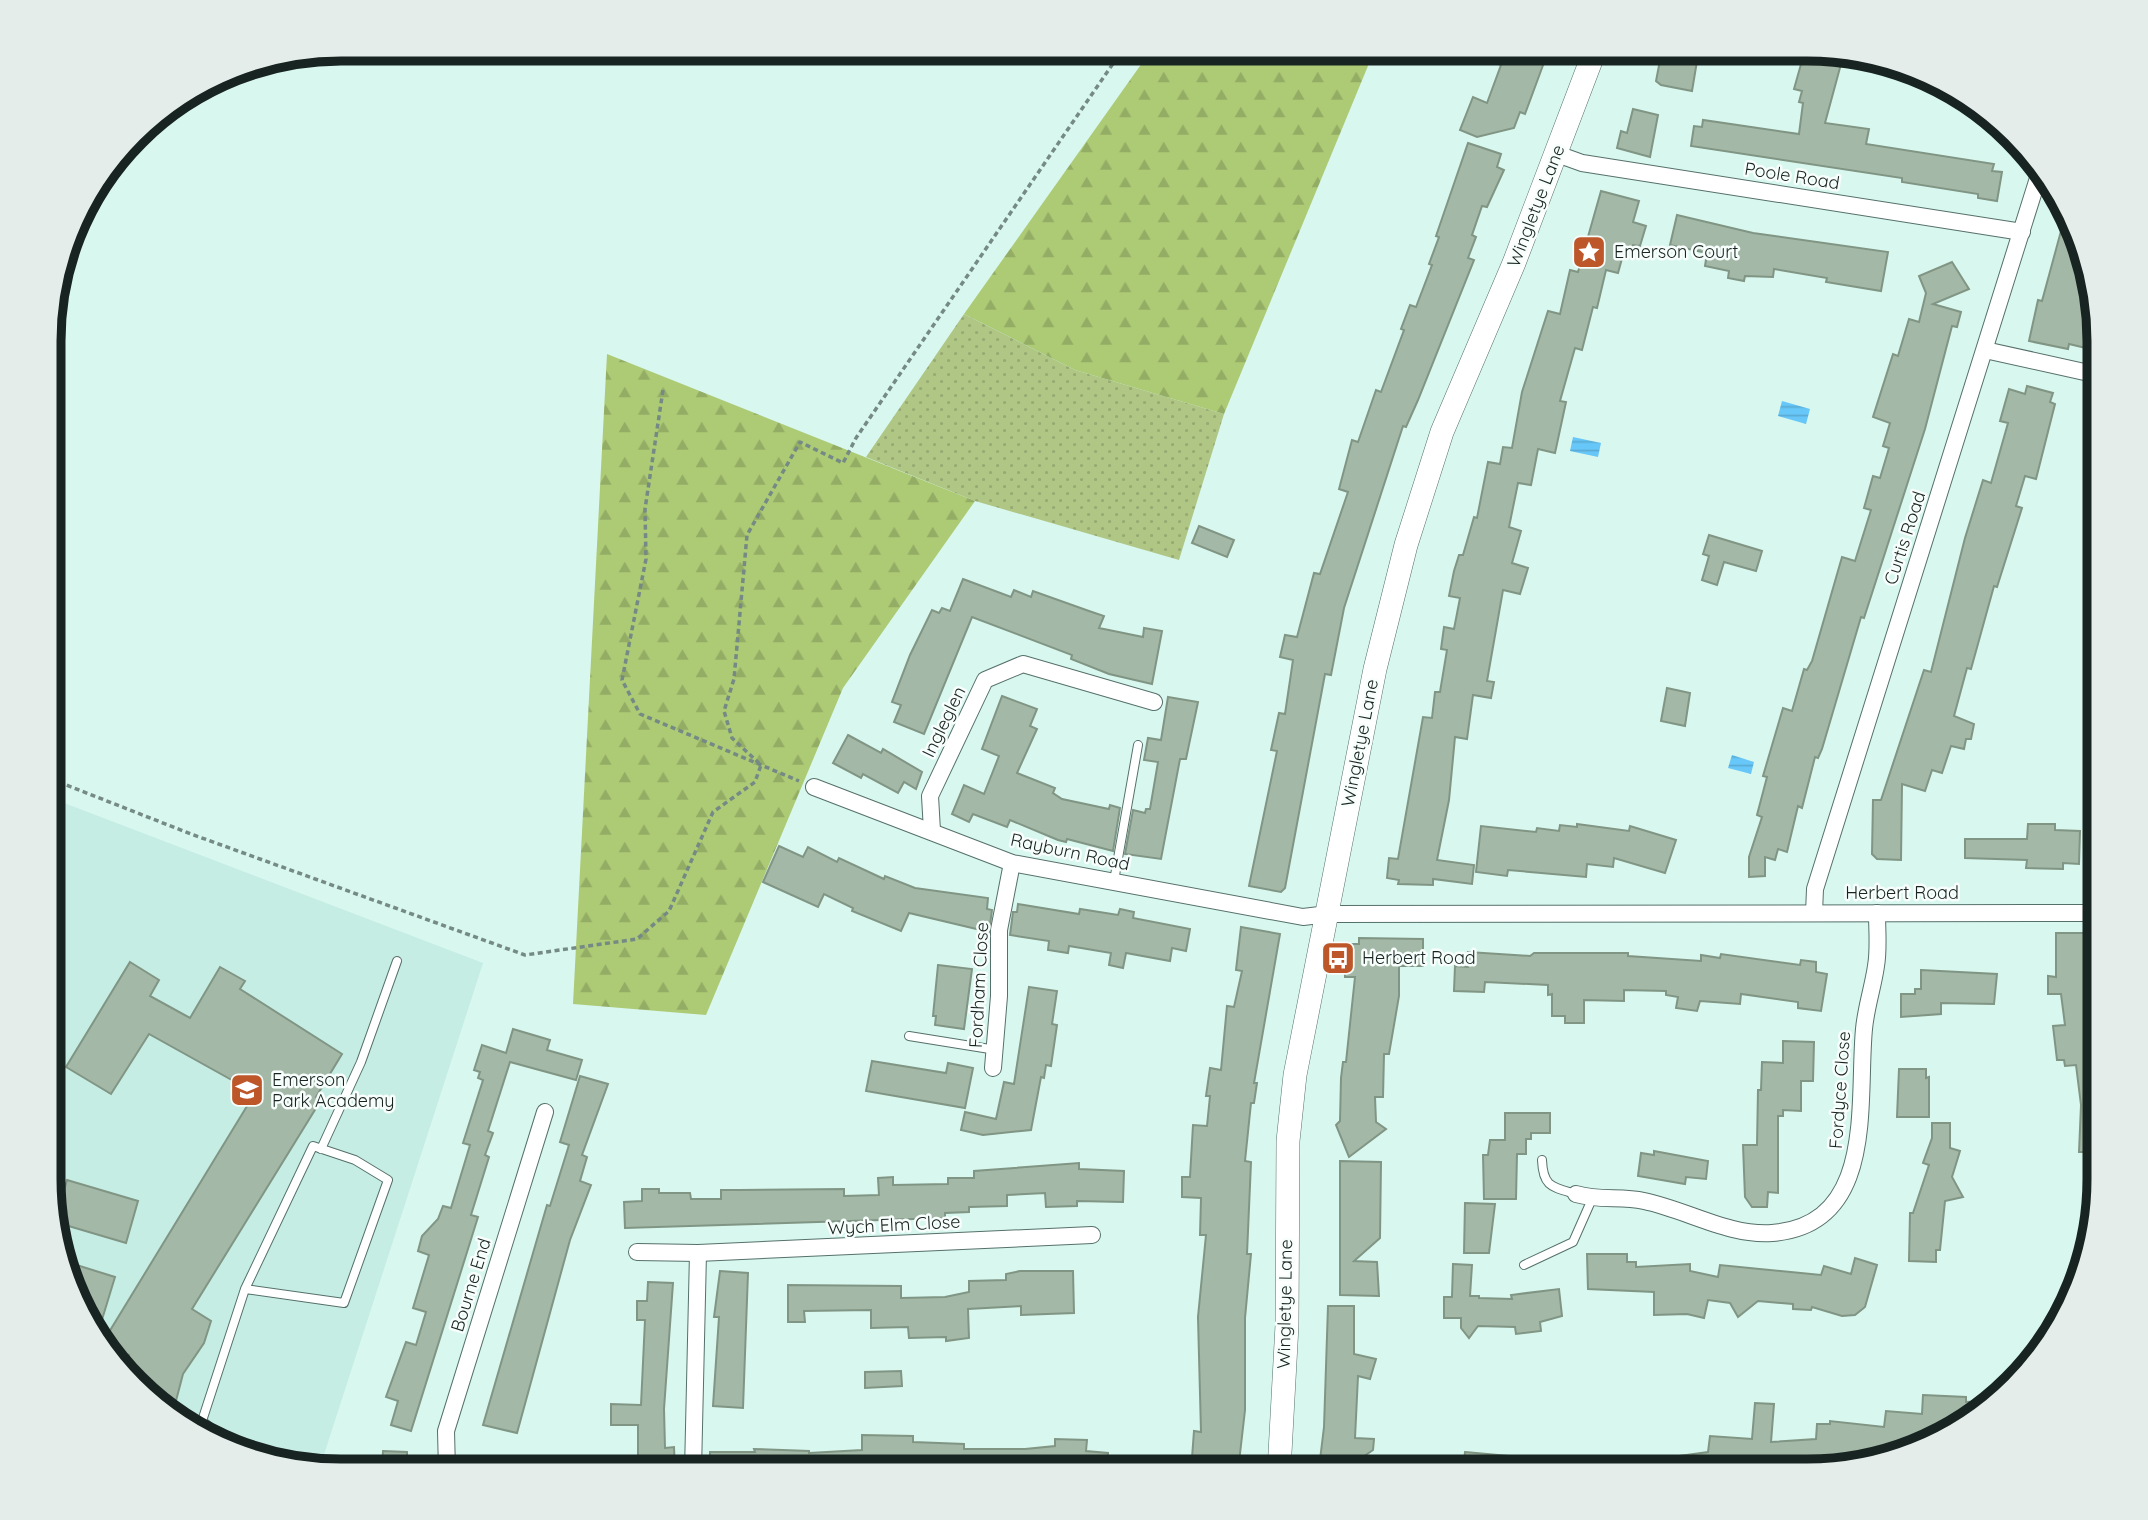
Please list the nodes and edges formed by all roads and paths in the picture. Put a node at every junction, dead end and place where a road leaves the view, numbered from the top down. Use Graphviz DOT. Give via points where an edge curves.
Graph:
graph roads {
  1 [pos="1115,61"];
  2 [pos="1591,61"];
  3 [pos="1557,154"];
  4 [pos="2037,181"];
  5 [pos="2022,232"];
  6 [pos="1985,350"];
  7 [pos="2087,373"];
  8 [pos="663,390"];
  9 [pos="1154,702"];
  10 [pos="1138,745"];
  11 [pos="761,765"];
  12 [pos="61,783"];
  13 [pos="814,787"];
  14 [pos="932,831"];
  15 [pos="1012,863"];
  16 [pos="1114,881"];
  17 [pos="1814,913"];
  18 [pos="1877,913"];
  19 [pos="2087,913"];
  20 [pos="1328,914"];
  21 [pos="397,961"];
  22 [pos="909,1036"];
  23 [pos="996,1050"];
  24 [pos="993,1068"];
  25 [pos="545,1112"];
  26 [pos="321,1149"];
  27 [pos="1542,1160"];
  28 [pos="1576,1194"];
  29 [pos="1592,1199"];
  30 [pos="1092,1235"];
  31 [pos="637,1252"];
  32 [pos="698,1253"];
  33 [pos="1524,1265"];
  34 [pos="245,1289"];
  35 [pos="202,1421"];
  36 [pos="204,1423"];
  37 [pos="447,1459"];
  38 [pos="693,1459"];
  39 [pos="1280,1459"];
  1 -- 11 [label="path" via="843,463 800,442 747,536 734,679 723,711 732,738"];
  2 -- 3 [label="street, Wingletye Lane"];
  3 -- 5 [label="street, Poole Road" via="1582,163"];
  3 -- 20 [label="street, Wingletye Lane" via="1442,432 1409,532 1375,669"];
  4 -- 5 [label="street, Curtis Road"];
  5 -- 6 [label="street, Curtis Road"];
  6 -- 7 [label="street"];
  6 -- 17 [label="street, Curtis Road" via="1815,888"];
  8 -- 11 [label="path" via="645,509 646,559 622,680 640,714"];
  9 -- 14 [label="street, Ingleglen" via="1023,664 985,680 930,796"];
  10 -- 16 [label="lane"];
  11 -- 12 [label="path" via="755,782 713,812 668,911 637,939 524,955"];
  11 -- 13 [label="path"];
  13 -- 14 [label="street, Rayburn Road"];
  14 -- 15 [label="street, Rayburn Road"];
  15 -- 16 [label="street, Rayburn Road"];
  15 -- 23 [label="street, Fordham Close" via="999,930"];
  16 -- 20 [label="street, Rayburn Road" via="1303,916"];
  17 -- 18 [label="street, Herbert Road"];
  17 -- 20 [label="street, Herbert Road"];
  18 -- 19 [label="street, Herbert Road"];
  18 -- 29 [label="street, Fordyce Close" via="1877,963 1864,1028 1856,1153 1839,1199 1799,1227 1752,1234 1644,1201"];
  20 -- 39 [label="street, Wingletye Lane" via="1295,1075 1288,1141 1287,1325"];
  21 -- 26 [label="lane" via="361,1062"];
  22 -- 23 [label="lane"];
  23 -- 24 [label="street, Fordham Close"];
  25 -- 37 [label="street, Bourne End" via="446,1432"];
  26 -- 34 [label="lane" via="313,1146"];
  26 -- 34 [label="lane" via="355,1160 388,1180 344,1303"];
  27 -- 28 [label="lane" via="1542,1177 1549,1185"];
  28 -- 29 [label="street, Fordyce Close"];
  29 -- 33 [label="lane" via="1573,1242"];
  30 -- 32 [label="street, Wych Elm Close"];
  31 -- 32 [label="street, Wych Elm Close"];
  32 -- 38 [label="street"];
  34 -- 35 [label="lane"];
  35 -- 36 [label="lane"];
}
